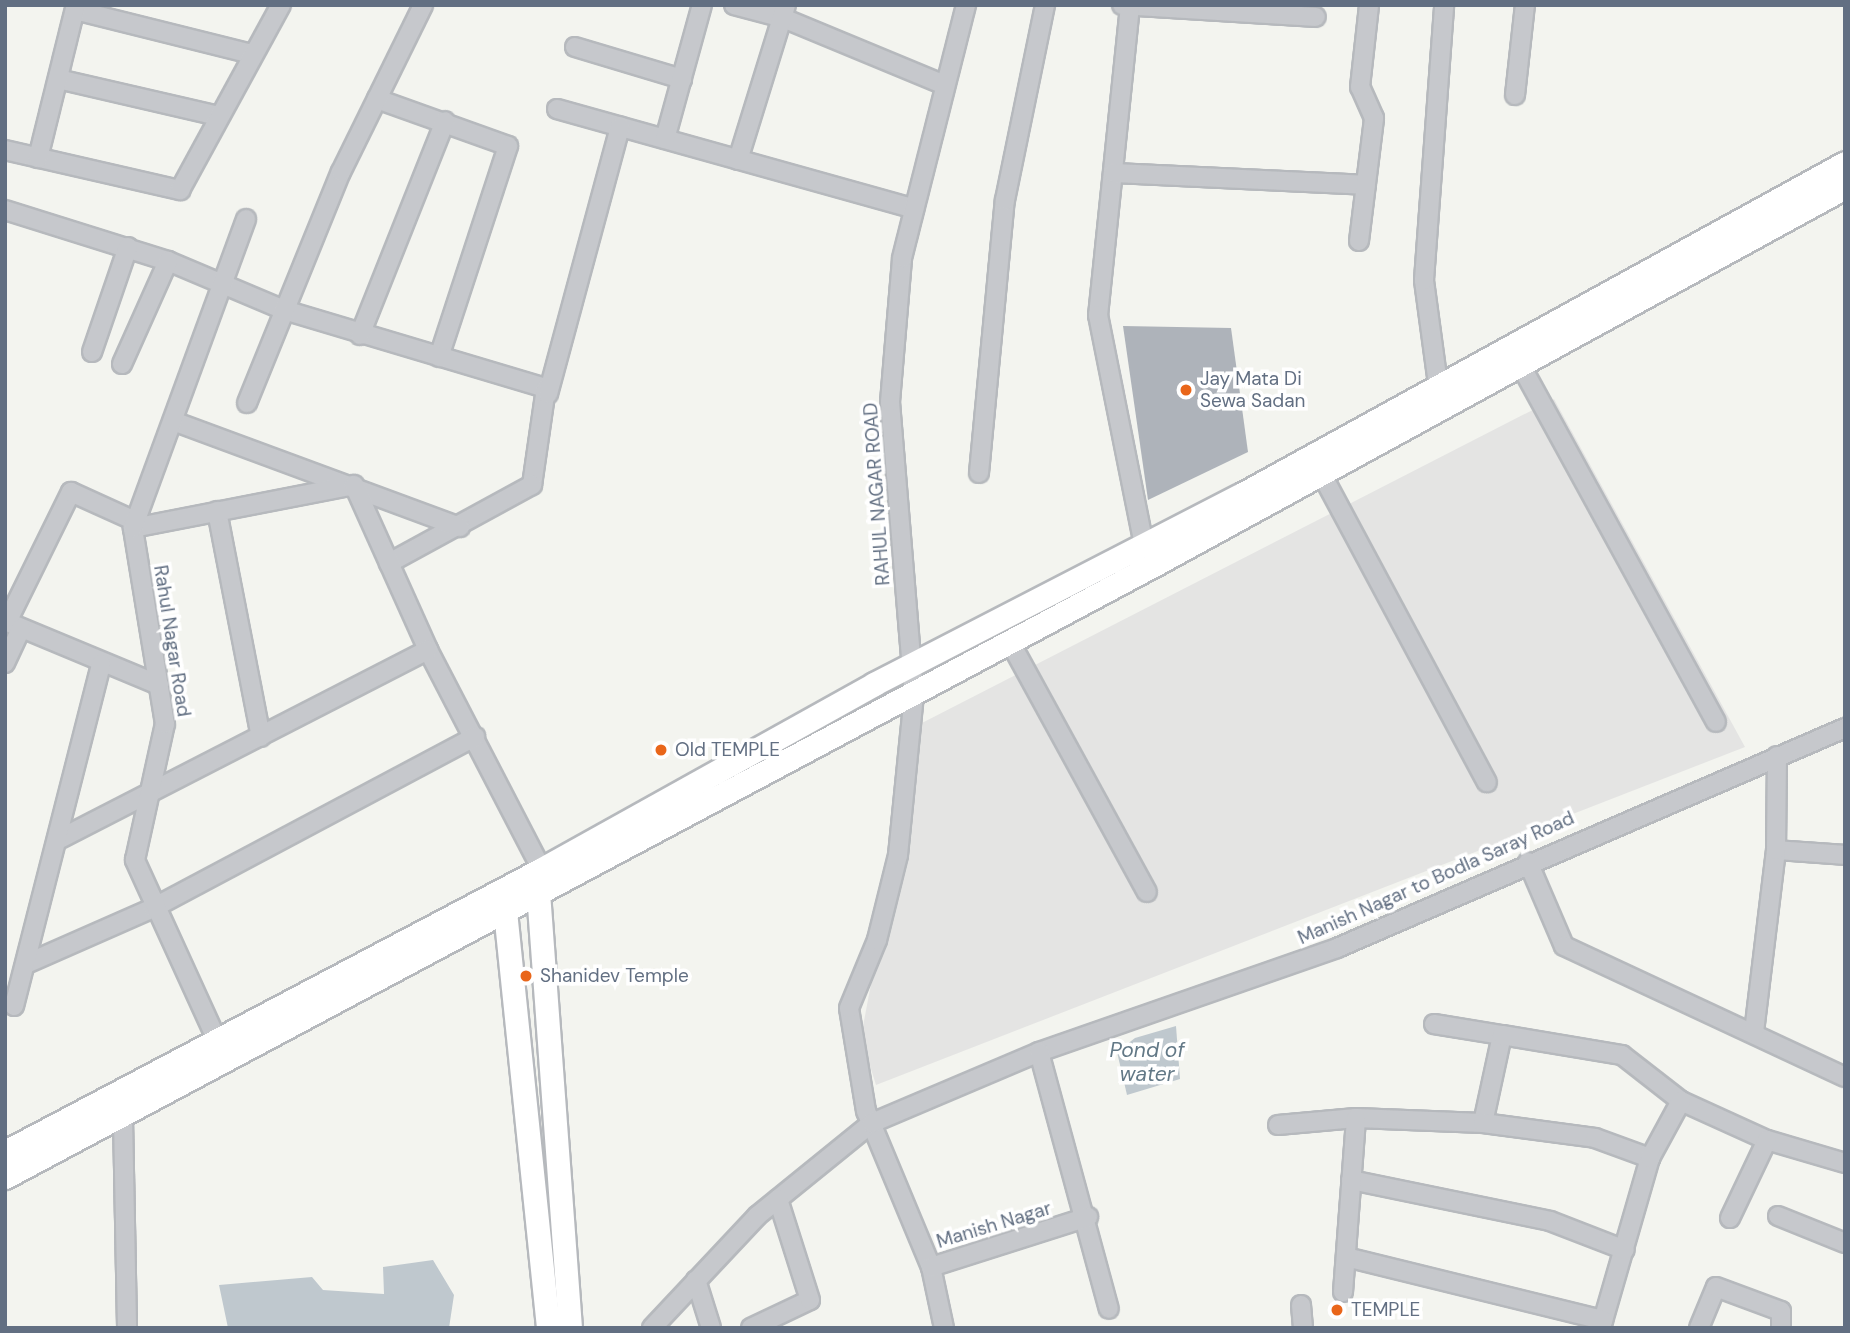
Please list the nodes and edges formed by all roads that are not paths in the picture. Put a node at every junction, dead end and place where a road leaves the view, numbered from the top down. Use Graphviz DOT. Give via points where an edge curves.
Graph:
graph roads {
  1 [pos="281,5"];
  2 [pos="423,5"];
  3 [pos="702,5"];
  4 [pos="734,5"];
  5 [pos="966,5"];
  6 [pos="1045,5"];
  7 [pos="1122,5"];
  8 [pos="1369,5"];
  9 [pos="1444,5"];
  10 [pos="1525,5"];
  11 [pos="1130,6"];
  12 [pos="75,7"];
  13 [pos="785,12"];
  14 [pos="1316,17"];
  15 [pos="575,47"];
  16 [pos="252,54"];
  17 [pos="58,79"];
  18 [pos="682,79"];
  19 [pos="945,85"];
  20 [pos="1516,95"];
  21 [pos="377,99"];
  22 [pos="557,109"];
  23 [pos="218,116"];
  24 [pos="446,121"];
  25 [pos="620,127"];
  26 [pos="665,139"];
  27 [pos="5,150"];
  28 [pos="38,158"];
  29 [pos="738,160"];
  30 [pos="1845,163"];
  31 [pos="1113,173"];
  32 [pos="1366,185"];
  33 [pos="1845,187"];
  34 [pos="914,209"];
  35 [pos="5,210"];
  36 [pos="246,219"];
  37 [pos="1359,241"];
  38 [pos="128,247"];
  39 [pos="168,261"];
  40 [pos="223,287"];
  41 [pos="284,310"];
  42 [pos="360,335"];
  43 [pos="92,352"];
  44 [pos="439,357"];
  45 [pos="122,364"];
  46 [pos="1520,364"];
  47 [pos="548,394"];
  48 [pos="1439,396"];
  49 [pos="247,403"];
  50 [pos="173,421"];
  51 [pos="979,473"];
  52 [pos="1321,473"];
  53 [pos="354,485"];
  54 [pos="217,512"];
  55 [pos="134,524"];
  56 [pos="460,527"];
  57 [pos="1144,545"];
  58 [pos="390,563"];
  59 [pos="11,624"];
  60 [pos="1010,642"];
  61 [pos="428,650"];
  62 [pos="5,663"];
  63 [pos="101,664"];
  64 [pos="910,666"];
  65 [pos="159,685"];
  66 [pos="914,694"];
  67 [pos="1716,722"];
  68 [pos="1845,727"];
  69 [pos="261,737"];
  70 [pos="475,737"];
  71 [pos="1777,756"];
  72 [pos="1487,782"];
  73 [pos="152,793"];
  74 [pos="58,840"];
  75 [pos="1776,850"];
  76 [pos="1845,855"];
  77 [pos="1528,862"];
  78 [pos="543,882"];
  79 [pos="1147,892"];
  80 [pos="153,908"];
  81 [pos="505,911"];
  82 [pos="26,964"];
  83 [pos="14,1006"];
  84 [pos="1434,1024"];
  85 [pos="1754,1032"];
  86 [pos="1503,1035"];
  87 [pos="217,1040"];
  88 [pos="1039,1052"];
  89 [pos="225,1062"];
  90 [pos="1845,1077"];
  91 [pos="1681,1101"];
  92 [pos="869,1117"];
  93 [pos="122,1118"];
  94 [pos="1356,1118"];
  95 [pos="1483,1123"];
  96 [pos="1278,1125"];
  97 [pos="1767,1140"];
  98 [pos="5,1152"];
  99 [pos="1650,1158"];
  100 [pos="1845,1163"];
  101 [pos="5,1177"];
  102 [pos="1351,1180"];
  103 [pos="778,1199"];
  104 [pos="1778,1216"];
  105 [pos="1088,1217"];
  106 [pos="1730,1218"];
  107 [pos="1845,1243"];
  108 [pos="1625,1250"];
  109 [pos="1346,1256"];
  110 [pos="932,1266"];
  111 [pos="696,1280"];
  112 [pos="1343,1292"];
  113 [pos="1301,1305"];
  114 [pos="1108,1309"];
  115 [pos="1602,1324"];
  116 [pos="127,1328"];
  117 [pos="548,1328"];
  118 [pos="570,1328"];
  119 [pos="652,1328"];
  120 [pos="711,1328"];
  121 [pos="751,1328"];
  122 [pos="944,1328"];
  123 [pos="1303,1328"];
  124 [pos="1699,1328"];
  125 [pos="1781,1328"];
  1 -- 16 [label="street"];
  2 -- 21 [label="street"];
  3 -- 18 [label="street"];
  4 -- 13 [label="street"];
  5 -- 19 [label="street, RAHUL NAGAR ROAD"];
  6 -- 51 [label="street" via="1005,200"];
  7 -- 11 [label="street"];
  8 -- 32 [label="street" via="1360,81 1374,111"];
  9 -- 48 [label="street" via="1424,280"];
  10 -- 20 [label="street"];
  11 -- 14 [label="street"];
  11 -- 31 [label="street"];
  12 -- 16 [label="street"];
  12 -- 17 [label="street"];
  13 -- 19 [label="street"];
  13 -- 29 [label="street"];
  15 -- 18 [label="street"];
  16 -- 23 [label="street"];
  17 -- 23 [label="street"];
  17 -- 28 [label="street"];
  18 -- 26 [label="street"];
  19 -- 34 [label="street, RAHUL NAGAR ROAD"];
  21 -- 24 [label="street"];
  21 -- 41 [label="street"];
  22 -- 25 [label="street"];
  23 -- 28 [label="street" via="180,190"];
  24 -- 42 [label="street"];
  24 -- 44 [label="street" via="502,140 509,152"];
  25 -- 26 [label="street"];
  25 -- 47 [label="street"];
  26 -- 29 [label="street"];
  27 -- 28 [label="street"];
  29 -- 34 [label="street"];
  30 -- 48 [label="main road"];
  31 -- 32 [label="street"];
  31 -- 57 [label="street" via="1099,329"];
  32 -- 37 [label="street"];
  33 -- 46 [label="main road"];
  34 -- 64 [label="street, RAHUL NAGAR ROAD" via="902,258 890,402"];
  35 -- 38 [label="street"];
  36 -- 40 [label="street"];
  38 -- 39 [label="street"];
  38 -- 43 [label="street"];
  39 -- 40 [label="street"];
  39 -- 45 [label="street"];
  40 -- 41 [label="street"];
  40 -- 50 [label="street"];
  41 -- 42 [label="street"];
  41 -- 49 [label="street"];
  42 -- 44 [label="street"];
  44 -- 47 [label="street" via="543,386"];
  46 -- 48 [label="main road"];
  46 -- 67 [label="street"];
  47 -- 56 [label="street" via="536,482"];
  48 -- 52 [label="main road"];
  48 -- 57 [label="main road"];
  50 -- 53 [label="street"];
  50 -- 55 [label="street"];
  52 -- 60 [label="main road"];
  52 -- 72 [label="street"];
  53 -- 54 [label="street"];
  53 -- 56 [label="street"];
  53 -- 58 [label="street"];
  54 -- 55 [label="street"];
  54 -- 69 [label="street"];
  55 -- 59 [label="street" via="71,492"];
  55 -- 65 [label="street, Rahul Nagar Road"];
  56 -- 58 [label="street"];
  57 -- 64 [label="main road"];
  58 -- 61 [label="street"];
  59 -- 62 [label="street"];
  59 -- 63 [label="street"];
  60 -- 66 [label="main road"];
  60 -- 79 [label="street"];
  61 -- 69 [label="street"];
  61 -- 70 [label="street"];
  63 -- 65 [label="street"];
  63 -- 74 [label="street"];
  64 -- 66 [label="street, RAHUL NAGAR ROAD"];
  64 -- 78 [label="main road"];
  65 -- 73 [label="street, Rahul Nagar Road" via="165,724"];
  66 -- 78 [label="main road"];
  66 -- 92 [label="street, RAHUL NAGAR ROAD" via="898,855 877,940 849,1008 858,1077"];
  68 -- 71 [label="street, Manish Nagar to Bodla Saray Road"];
  69 -- 73 [label="street"];
  70 -- 78 [label="street"];
  70 -- 80 [label="street"];
  71 -- 75 [label="street"];
  71 -- 77 [label="street, Manish Nagar to Bodla Saray Road"];
  73 -- 74 [label="street"];
  73 -- 80 [label="street, Rahul Nagar Road" via="135,847"];
  74 -- 82 [label="street"];
  75 -- 76 [label="street"];
  75 -- 85 [label="street"];
  77 -- 85 [label="street" via="1564,946"];
  77 -- 88 [label="street, Manish Nagar to Bodla Saray Road" via="1337,948"];
  78 -- 81 [label="main road"];
  78 -- 87 [label="main road"];
  78 -- 118 [label="main road"];
  80 -- 82 [label="street"];
  80 -- 87 [label="street, Rahul Nagar Road"];
  81 -- 89 [label="main road"];
  81 -- 117 [label="main road"];
  82 -- 83 [label="street"];
  84 -- 86 [label="street"];
  85 -- 90 [label="street"];
  86 -- 91 [label="street" via="1622,1055"];
  86 -- 95 [label="street"];
  87 -- 89 [label="street, Rahul Nagar Road"];
  87 -- 98 [label="main road"];
  88 -- 92 [label="street, Manish Nagar to Bodla Saray Road"];
  88 -- 105 [label="street"];
  89 -- 93 [label="main road"];
  91 -- 97 [label="street"];
  91 -- 99 [label="street"];
  92 -- 103 [label="street, Manish Nagar to Bodla Saray Road"];
  92 -- 110 [label="street, RAHUL NAGAR ROAD"];
  93 -- 101 [label="main road"];
  93 -- 116 [label="street"];
  94 -- 95 [label="street"];
  94 -- 96 [label="street"];
  94 -- 102 [label="street"];
  95 -- 99 [label="street" via="1603,1140"];
  97 -- 100 [label="street"];
  97 -- 106 [label="street"];
  99 -- 108 [label="street"];
  102 -- 108 [label="street" via="1550,1221"];
  102 -- 109 [label="street"];
  103 -- 111 [label="street, Manish Nagar to Bodla Saray Road"];
  103 -- 121 [label="street" via="810,1300"];
  104 -- 107 [label="street"];
  105 -- 110 [label="street, Manish Nagar"];
  105 -- 114 [label="street"];
  108 -- 115 [label="street"];
  109 -- 112 [label="street"];
  109 -- 115 [label="street"];
  110 -- 122 [label="street, Manish Nagar"];
  111 -- 119 [label="street, Manish Nagar to Bodla Saray Road"];
  111 -- 120 [label="street"];
  113 -- 123 [label="street"];
  124 -- 125 [label="street" via="1716,1286 1781,1311"];
}
